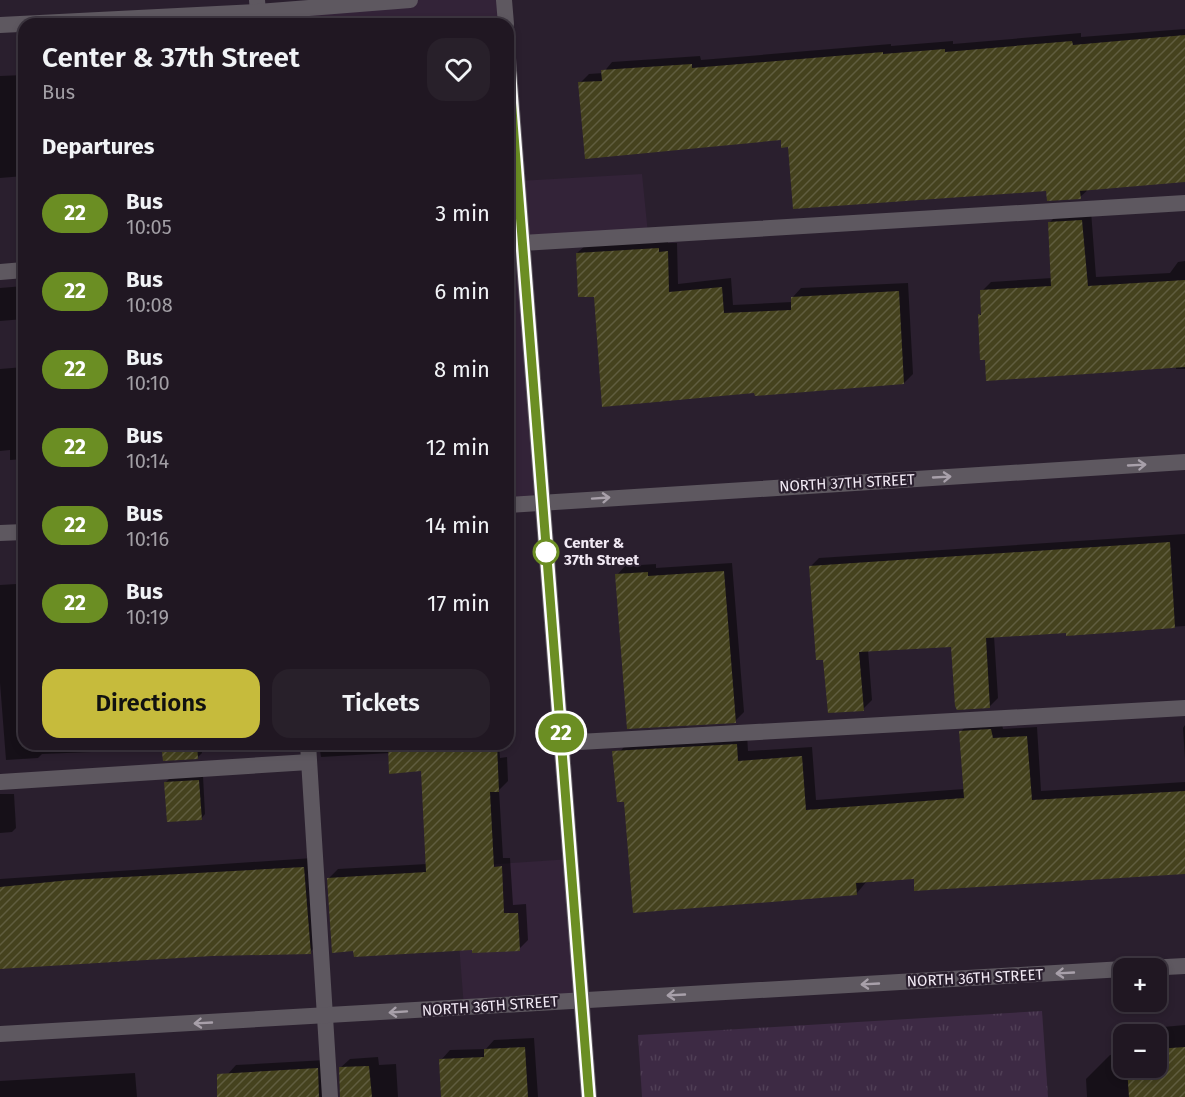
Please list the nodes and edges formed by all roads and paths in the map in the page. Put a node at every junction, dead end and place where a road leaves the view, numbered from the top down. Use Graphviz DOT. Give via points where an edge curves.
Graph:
graph roads {
  1 [pos="410,0"];
  2 [pos="504,0"];
  3 [pos="258,12"];
  4 [pos="139,18"];
  5 [pos="506,18"];
  6 [pos="18,24"];
  7 [pos="0,25"];
  8 [pos="514,137"];
  9 [pos="1185,203"];
  10 [pos="522,243"];
  11 [pos="18,270"];
  12 [pos="0,272"];
  13 [pos="1185,462"];
  14 [pos="542,503"];
  15 [pos="514,505"];
  16 [pos="18,532"];
  17 [pos="0,533"];
  18 [pos="1185,708"];
  19 [pos="561,743"];
  20 [pos="308,750"];
  21 [pos="309,762"];
  22 [pos="0,782"];
  23 [pos="1185,966"];
  24 [pos="1167,967"];
  25 [pos="1113,970"];
  26 [pos="582,1000"];
  27 [pos="324,1017"];
  28 [pos="0,1034"];
  29 [pos="330,1097"];
  30 [pos="589,1097"];
  1 -- 3 [label="street"];
  2 -- 5 [label="street"];
  3 -- 4 [label="street"];
  6 -- 7 [label="street"];
  8 -- 10 [label="street"];
  9 -- 10 [label="street"];
  10 -- 14 [label="street"];
  11 -- 12 [label="street"];
  14 -- 13 [label="street, NORTH 37TH STREET, one-way"];
  14 -- 15 [label="street, NORTH 37TH STREET"];
  14 -- 19 [label="street"];
  16 -- 17 [label="street"];
  18 -- 19 [label="street"];
  19 -- 26 [label="street"];
  20 -- 21 [label="street"];
  21 -- 22 [label="street"];
  21 -- 27 [label="street"];
  23 -- 24 [label="street"];
  25 -- 26 [label="street, NORTH 36TH STREET, one-way"];
  26 -- 27 [label="street, NORTH 36TH STREET, one-way"];
  26 -- 30 [label="street"];
  27 -- 28 [label="street, NORTH 36TH STREET, one-way"];
  27 -- 29 [label="street"];
}
